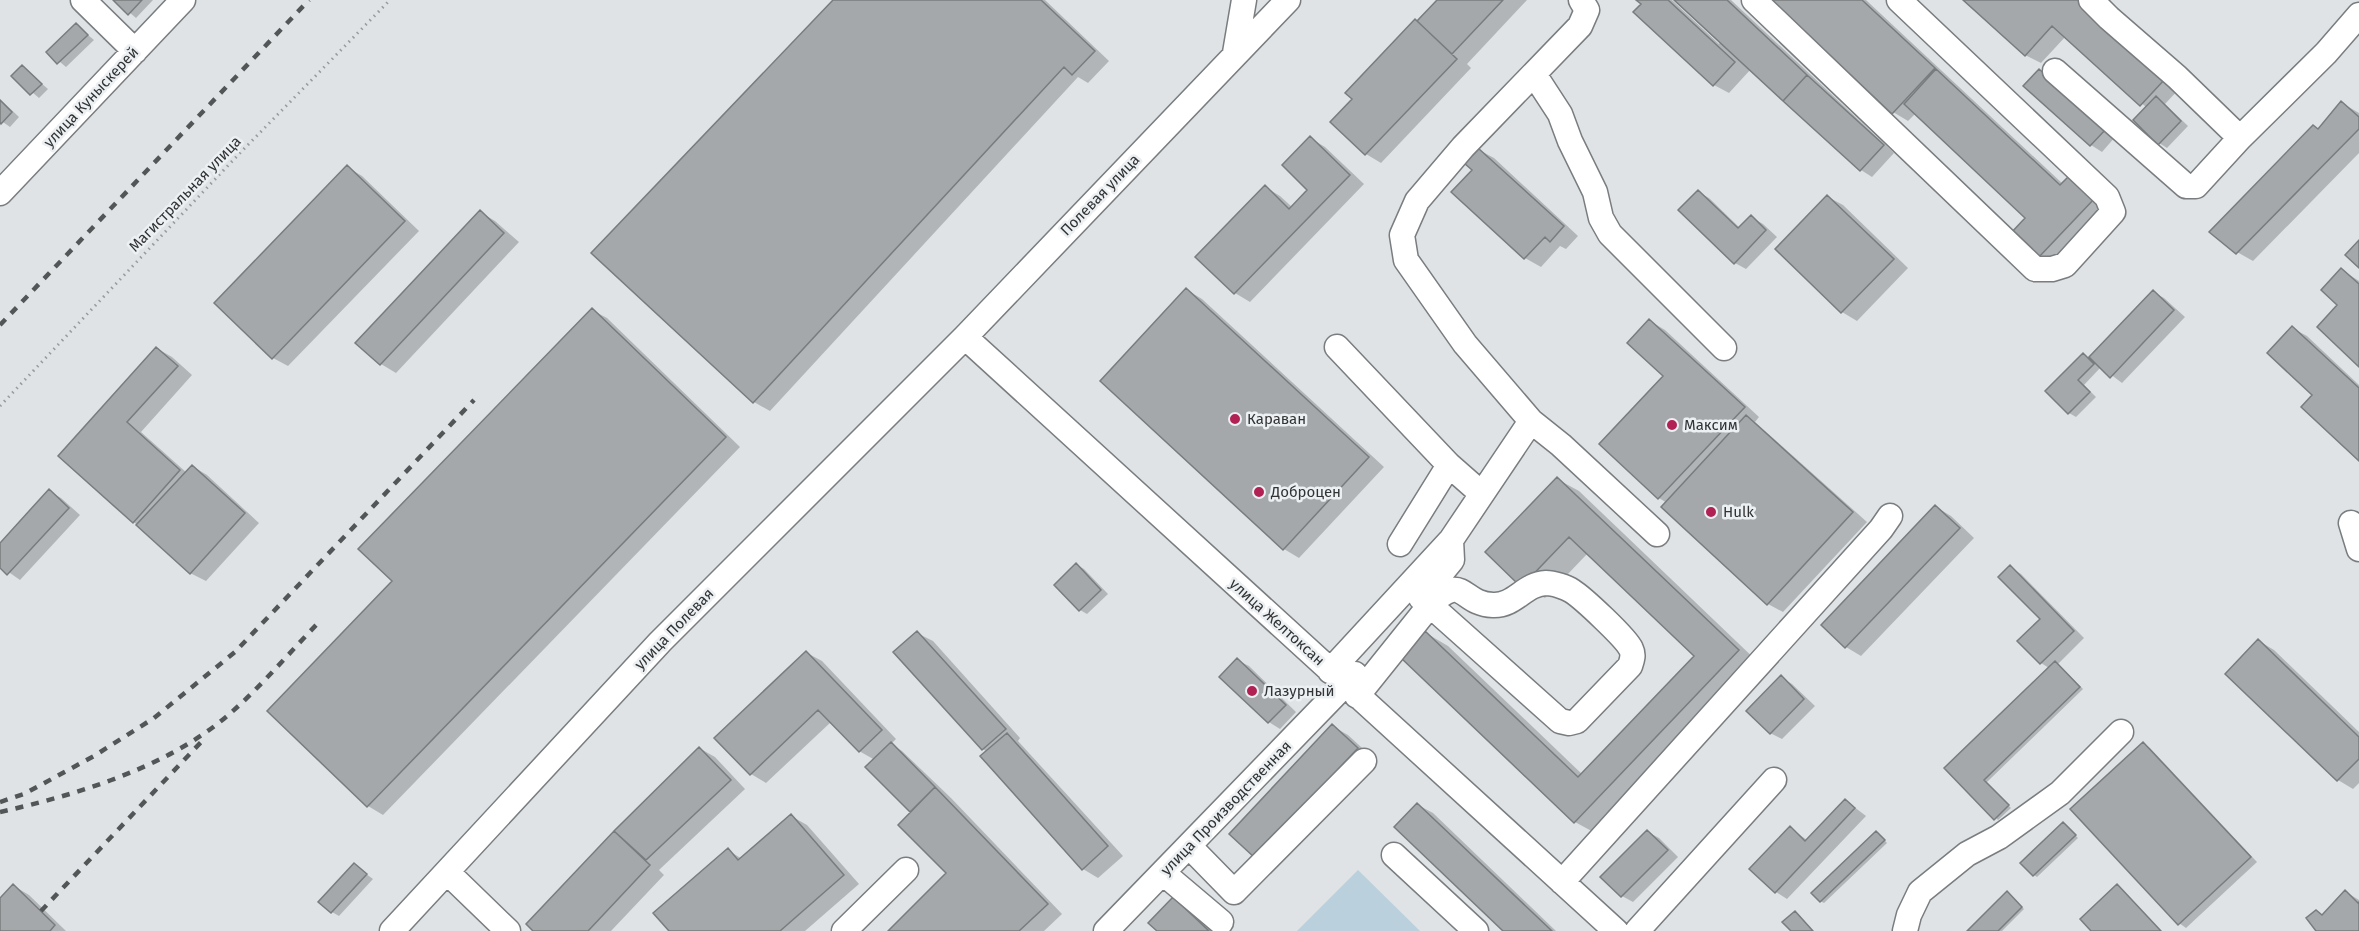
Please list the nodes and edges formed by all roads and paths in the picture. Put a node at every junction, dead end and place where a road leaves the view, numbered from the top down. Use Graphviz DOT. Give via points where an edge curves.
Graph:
graph roads {
  1 [pos="83,0"];
  2 [pos="183,0"];
  3 [pos="390,0"];
  4 [pos="1244,0"];
  5 [pos="1288,0"];
  6 [pos="1581,0"];
  7 [pos="1754,0"];
  8 [pos="1899,0"];
  9 [pos="2091,0"];
  10 [pos="2359,15"];
  11 [pos="135,51"];
  12 [pos="1235,53"];
  13 [pos="2055,71"];
  14 [pos="1534,74"];
  15 [pos="2240,138"];
  16 [pos="0,193"];
  17 [pos="965,337"];
  18 [pos="1337,347"];
  19 [pos="1724,348"];
  20 [pos="0,406"];
  21 [pos="1532,421"];
  22 [pos="1449,465"];
  23 [pos="1482,494"];
  24 [pos="1890,516"];
  25 [pos="2351,523"];
  26 [pos="1657,534"];
  27 [pos="1400,544"];
  28 [pos="2359,549"];
  29 [pos="1430,605"];
  30 [pos="1344,684"];
  31 [pos="2121,732"];
  32 [pos="1364,761"];
  33 [pos="1774,780"];
  34 [pos="1189,846"];
  35 [pos="1394,855"];
  36 [pos="906,870"];
  37 [pos="447,872"];
  38 [pos="1163,873"];
  39 [pos="1562,882"];
  40 [pos="1234,892"];
  41 [pos="1226,926"];
  42 [pos="1117,927"];
  43 [pos="392,931"];
  44 [pos="508,931"];
  45 [pos="844,931"];
  46 [pos="1476,931"];
  47 [pos="1616,931"];
  48 [pos="1637,931"];
  49 [pos="1905,931"];
  1 -- 11 [label="street"];
  2 -- 11 [label="street, улица Куныскерей"];
  3 -- 20 [label="path, Магистральная улица"];
  4 -- 12 [label="street"];
  5 -- 12 [label="street"];
  6 -- 14 [label="street" via="1587,10 1580,26"];
  7 -- 8 [label="street" via="2035,269 2065,265 2113,212 2107,197"];
  9 -- 15 [label="street"];
  10 -- 15 [label="street"];
  11 -- 16 [label="street, улица Куныскерей"];
  12 -- 17 [label="street, Полевая улица"];
  13 -- 15 [label="street" via="2186,186 2196,186"];
  14 -- 19 [label="street" via="1560,114 1610,234"];
  14 -- 21 [label="street" via="1417,201 1402,235 1406,260 1465,344"];
  17 -- 30 [label="street, улица Желтоксан"];
  17 -- 37 [label="street, улица Полевая" via="660,642"];
  18 -- 22 [label="street"];
  21 -- 23 [label="street"];
  21 -- 26 [label="street"];
  22 -- 23 [label="street"];
  22 -- 27 [label="street"];
  23 -- 30 [label="street"];
  24 -- 39 [label="street"];
  25 -- 28 [label="street"];
  29 -- 29 [label="street" via="1452,589 1496,605 1513,601 1526,588 1550,583 1572,591 1620,636 1633,655 1630,666 1577,721 1560,721"];
  29 -- 30 [label="street"];
  30 -- 34 [label="street, улица Производственная"];
  30 -- 39 [label="street, улица Желтоксан"];
  31 -- 49 [label="street" via="2060,793 2000,837 1967,854 1920,892"];
  32 -- 40 [label="street"];
  33 -- 48 [label="street"];
  34 -- 38 [label="street, улица Производственная"];
  34 -- 40 [label="street"];
  35 -- 46 [label="street"];
  36 -- 45 [label="street"];
  37 -- 43 [label="street, улица Полевая"];
  37 -- 44 [label="street"];
  38 -- 41 [label="street"];
  38 -- 42 [label="street, улица Производственная"];
  39 -- 47 [label="street, улица Желтоксан"];
  40 -- 41 [label="street"];
}
